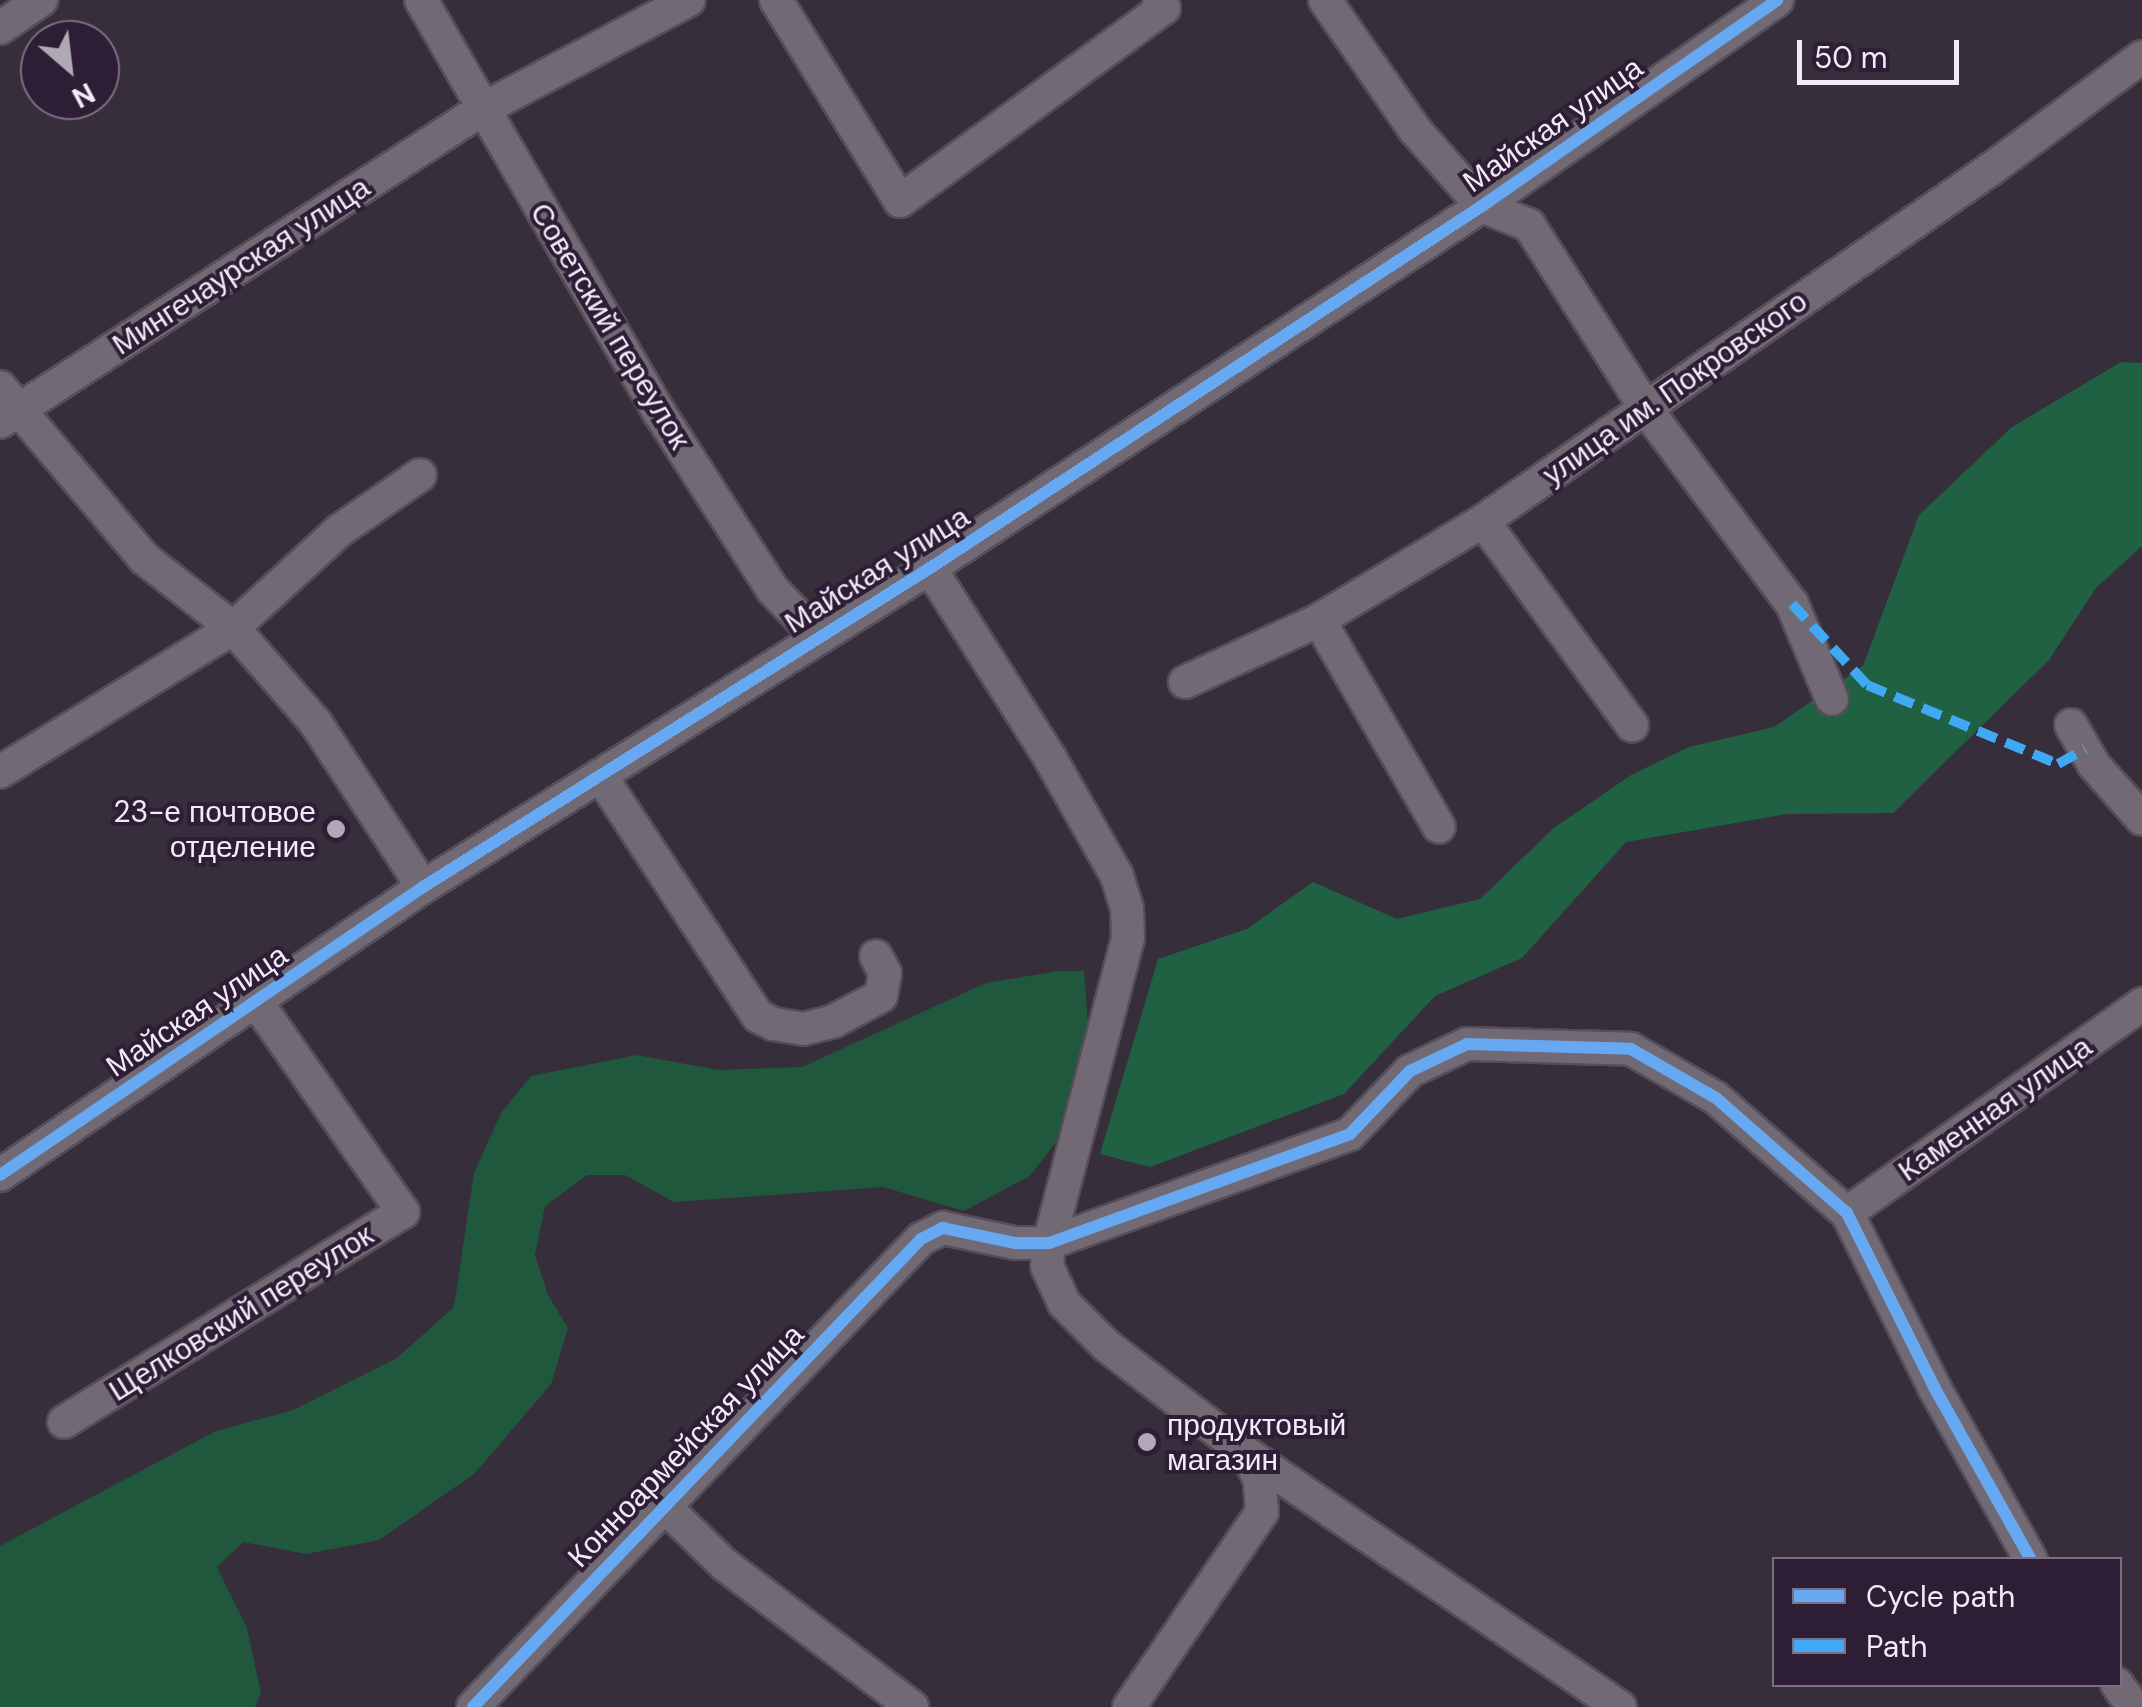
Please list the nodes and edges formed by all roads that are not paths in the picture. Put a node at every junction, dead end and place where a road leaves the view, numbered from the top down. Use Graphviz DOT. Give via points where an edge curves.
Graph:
graph roads {
  1 [pos="41,0"];
  2 [pos="421,0"];
  3 [pos="689,0"];
  4 [pos="776,0"];
  5 [pos="1159,0"];
  6 [pos="1325,0"];
  7 [pos="1777,0"];
  8 [pos="0,28"];
  9 [pos="2142,58"];
  10 [pos="482,110"];
  11 [pos="1482,206"];
  12 [pos="6,406"];
  13 [pos="1648,412"];
  14 [pos="420,475"];
  15 [pos="1482,521"];
  16 [pos="930,568"];
  17 [pos="1319,620"];
  18 [pos="233,628"];
  19 [pos="818,637"];
  20 [pos="1185,682"];
  21 [pos="1832,698"];
  22 [pos="2070,725"];
  23 [pos="1632,726"];
  24 [pos="0,772"];
  25 [pos="600,775"];
  26 [pos="2142,818"];
  27 [pos="1439,827"];
  28 [pos="423,887"];
  29 [pos="876,956"];
  30 [pos="256,1001"];
  31 [pos="2142,1004"];
  32 [pos="0,1175"];
  33 [pos="1847,1213"];
  34 [pos="1049,1243"];
  35 [pos="64,1422"];
  36 [pos="1246,1453"];
  37 [pos="662,1504"];
  38 [pos="2030,1557"];
  39 [pos="472,1707"];
  40 [pos="912,1707"];
  41 [pos="1129,1707"];
  42 [pos="1620,1707"];
  1 -- 8 [label="street"];
  2 -- 10 [label="street, Советский переулок"];
  3 -- 10 [label="street, Мингечаурская улица"];
  4 -- 5 [label="street" via="900,201 1164,8"];
  6 -- 11 [label="street" via="1416,130"];
  7 -- 11 [label="street, Майская улица"];
  9 -- 13 [label="street, улица им. Покровского"];
  10 -- 12 [label="street, Мингечаурская улица"];
  10 -- 19 [label="street, Советский переулок" via="659,412 772,589"];
  11 -- 13 [label="street" via="1530,225"];
  11 -- 16 [label="street, Майская улица"];
  12 -- 18 [label="street" via="145,559"];
  13 -- 15 [label="street, улица им. Покровского"];
  13 -- 21 [label="street" via="1792,604"];
  14 -- 18 [label="street" via="340,530"];
  15 -- 17 [label="street, улица им. Покровского"];
  15 -- 23 [label="street"];
  16 -- 19 [label="street, Майская улица"];
  16 -- 34 [label="street" via="1050,758 1117,876 1127,909 1128,938"];
  17 -- 20 [label="street, улица им. Покровского"];
  17 -- 27 [label="street"];
  18 -- 24 [label="street"];
  18 -- 28 [label="street" via="316,722"];
  19 -- 25 [label="street, Майская улица"];
  22 -- 26 [label="street" via="2094,765"];
  25 -- 28 [label="street, Майская улица"];
  25 -- 29 [label="street" via="758,1016 803,1029 834,1020 881,996 885,973"];
  28 -- 30 [label="street, Майская улица"];
  30 -- 32 [label="street, Майская улица"];
  30 -- 35 [label="street, Щелковский переулок" via="404,1212"];
  31 -- 33 [label="street, Каменная улица"];
  33 -- 34 [label="street" via="1716,1098 1631,1049 1468,1044 1410,1072 1350,1134"];
  33 -- 38 [label="street" via="1934,1387"];
  34 -- 36 [label="street" via="1047,1266 1064,1303 1107,1346"];
  34 -- 37 [label="street, Конноармейская улица" via="943,1228 921,1239"];
  36 -- 41 [label="street" via="1260,1480 1262,1512"];
  36 -- 42 [label="street"];
  37 -- 39 [label="street, Конноармейская улица"];
  37 -- 40 [label="street" via="724,1565"];
}
